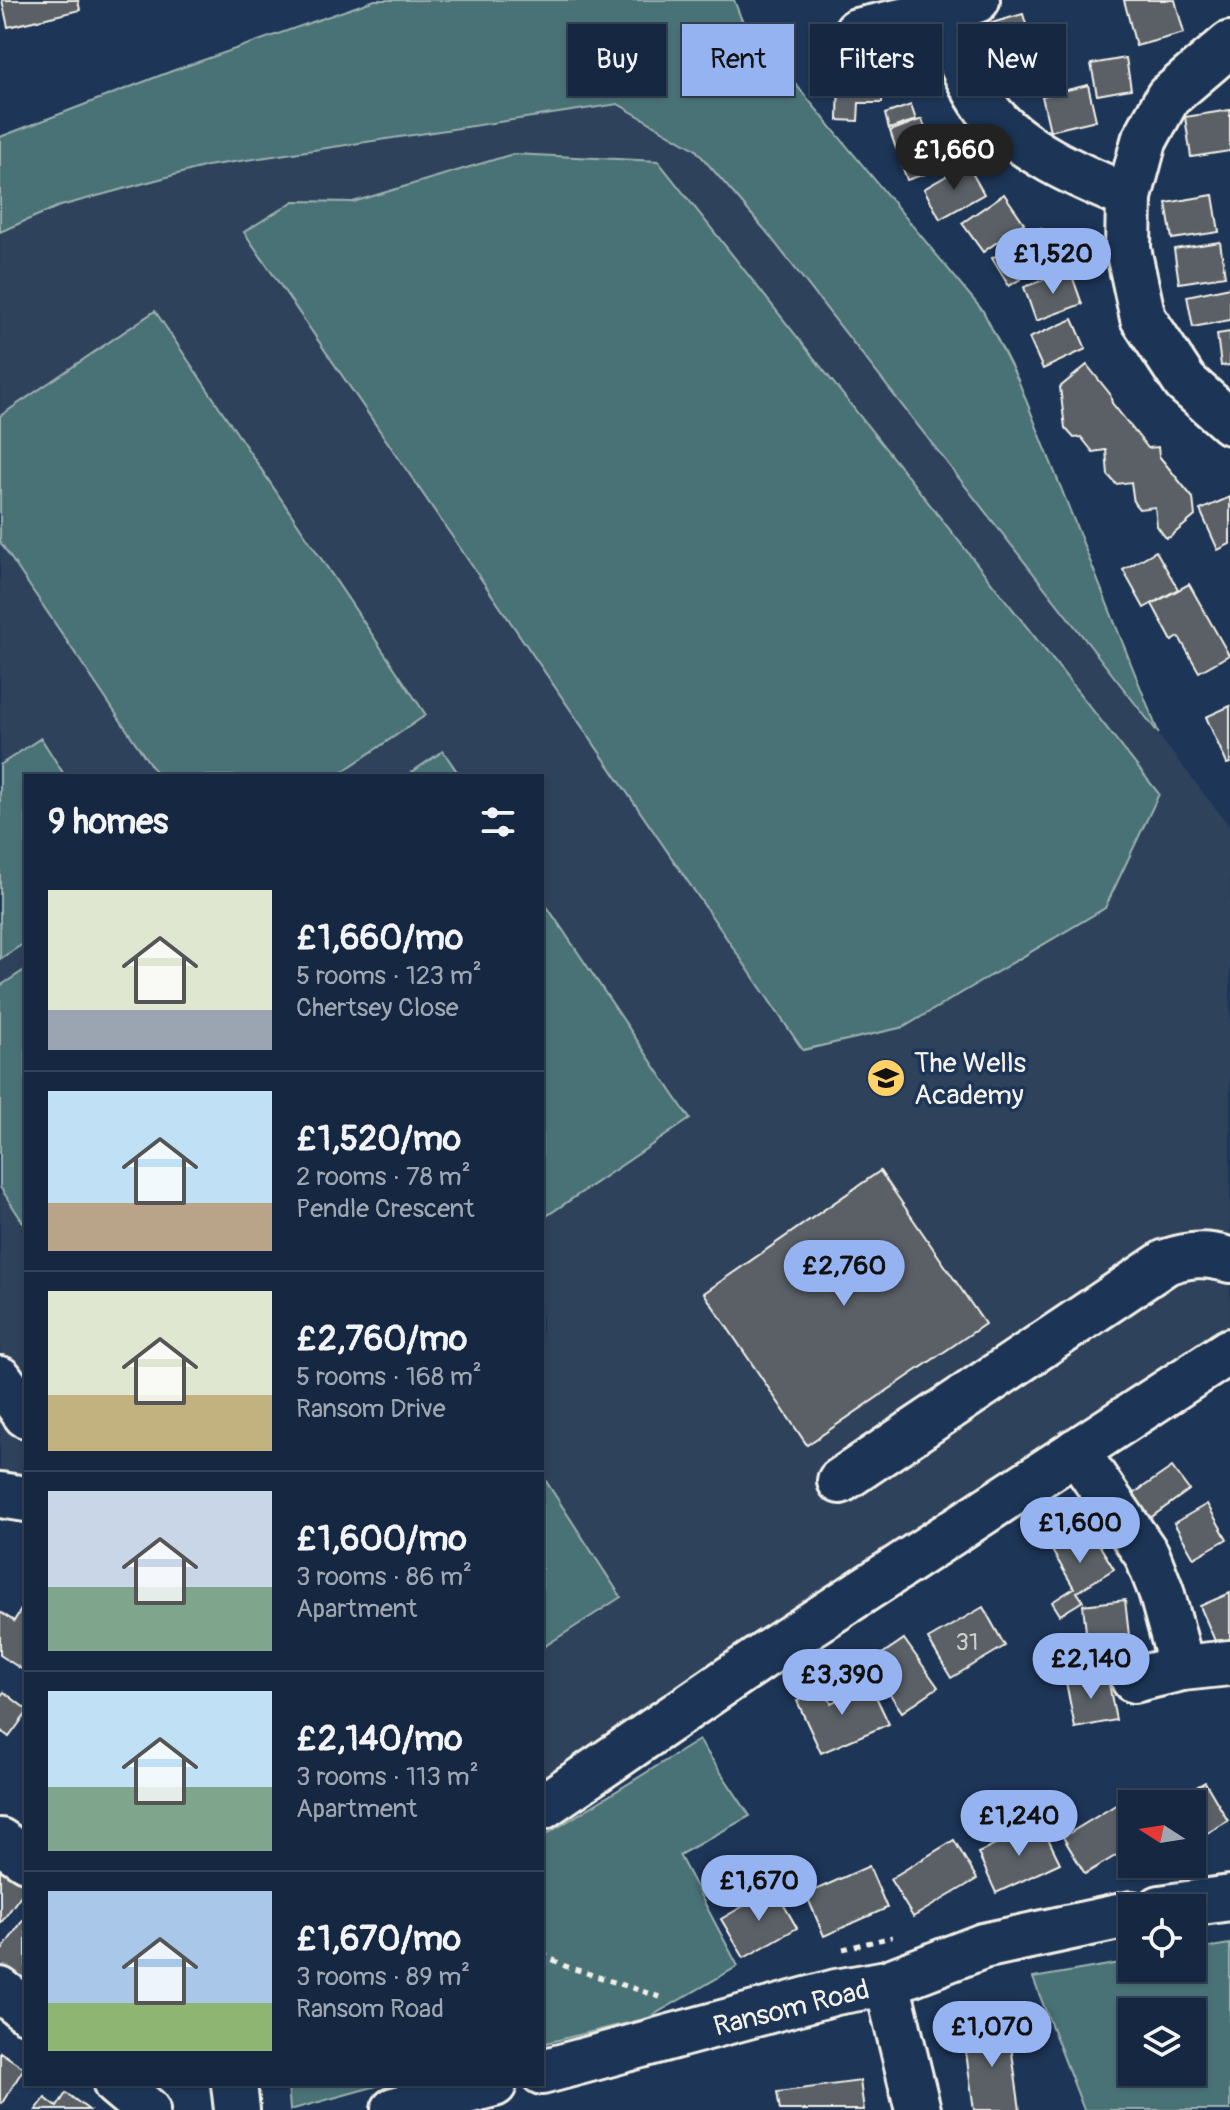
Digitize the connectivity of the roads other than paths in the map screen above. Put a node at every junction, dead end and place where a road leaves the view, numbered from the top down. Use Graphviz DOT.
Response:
graph roads {
  1 [pos="958,6"];
  2 [pos="885,24"];
  3 [pos="1230,44"];
  4 [pos="1129,197"];
  5 [pos="1230,422"];
  6 [pos="1230,1260"];
  7 [pos="1230,1351"];
  8 [pos="0,1379"];
  9 [pos="24,1412"];
  10 [pos="1076,1451"];
  11 [pos="840,1481"];
  12 [pos="0,1495"];
  13 [pos="24,1499"];
  14 [pos="1230,1663"];
  15 [pos="1182,1668"];
  16 [pos="1134,1680"];
  17 [pos="544,1806"];
  18 [pos="0,1841"];
  19 [pos="24,1858"];
  20 [pos="1230,1898"];
  21 [pos="1206,1901"];
  22 [pos="1118,1917"];
  23 [pos="887,1983"];
  24 [pos="0,1990"];
  25 [pos="24,2008"];
  26 [pos="544,2071"];
  27 [pos="118,2086"];
  28 [pos="234,2086"];
  29 [pos="486,2086"];
  30 [pos="147,2110"];
  31 [pos="237,2110"];
  32 [pos="394,2110"];
  33 [pos="918,2110"];
  1 -- 2 [label="street"];
  1 -- 4 [label="street"];
  3 -- 4 [label="street"];
  4 -- 5 [label="street"];
  6 -- 11 [label="street"];
  7 -- 10 [label="street"];
  8 -- 9 [label="street"];
  10 -- 15 [label="street"];
  10 -- 17 [label="street"];
  12 -- 13 [label="street"];
  14 -- 15 [label="street"];
  15 -- 16 [label="street"];
  18 -- 19 [label="street"];
  20 -- 21 [label="street"];
  22 -- 23 [label="street, Ransom Road"];
  23 -- 26 [label="street, Ransom Road"];
  23 -- 33 [label="street"];
  24 -- 25 [label="street"];
  27 -- 30 [label="street"];
  28 -- 31 [label="street"];
  29 -- 32 [label="street"];
}
